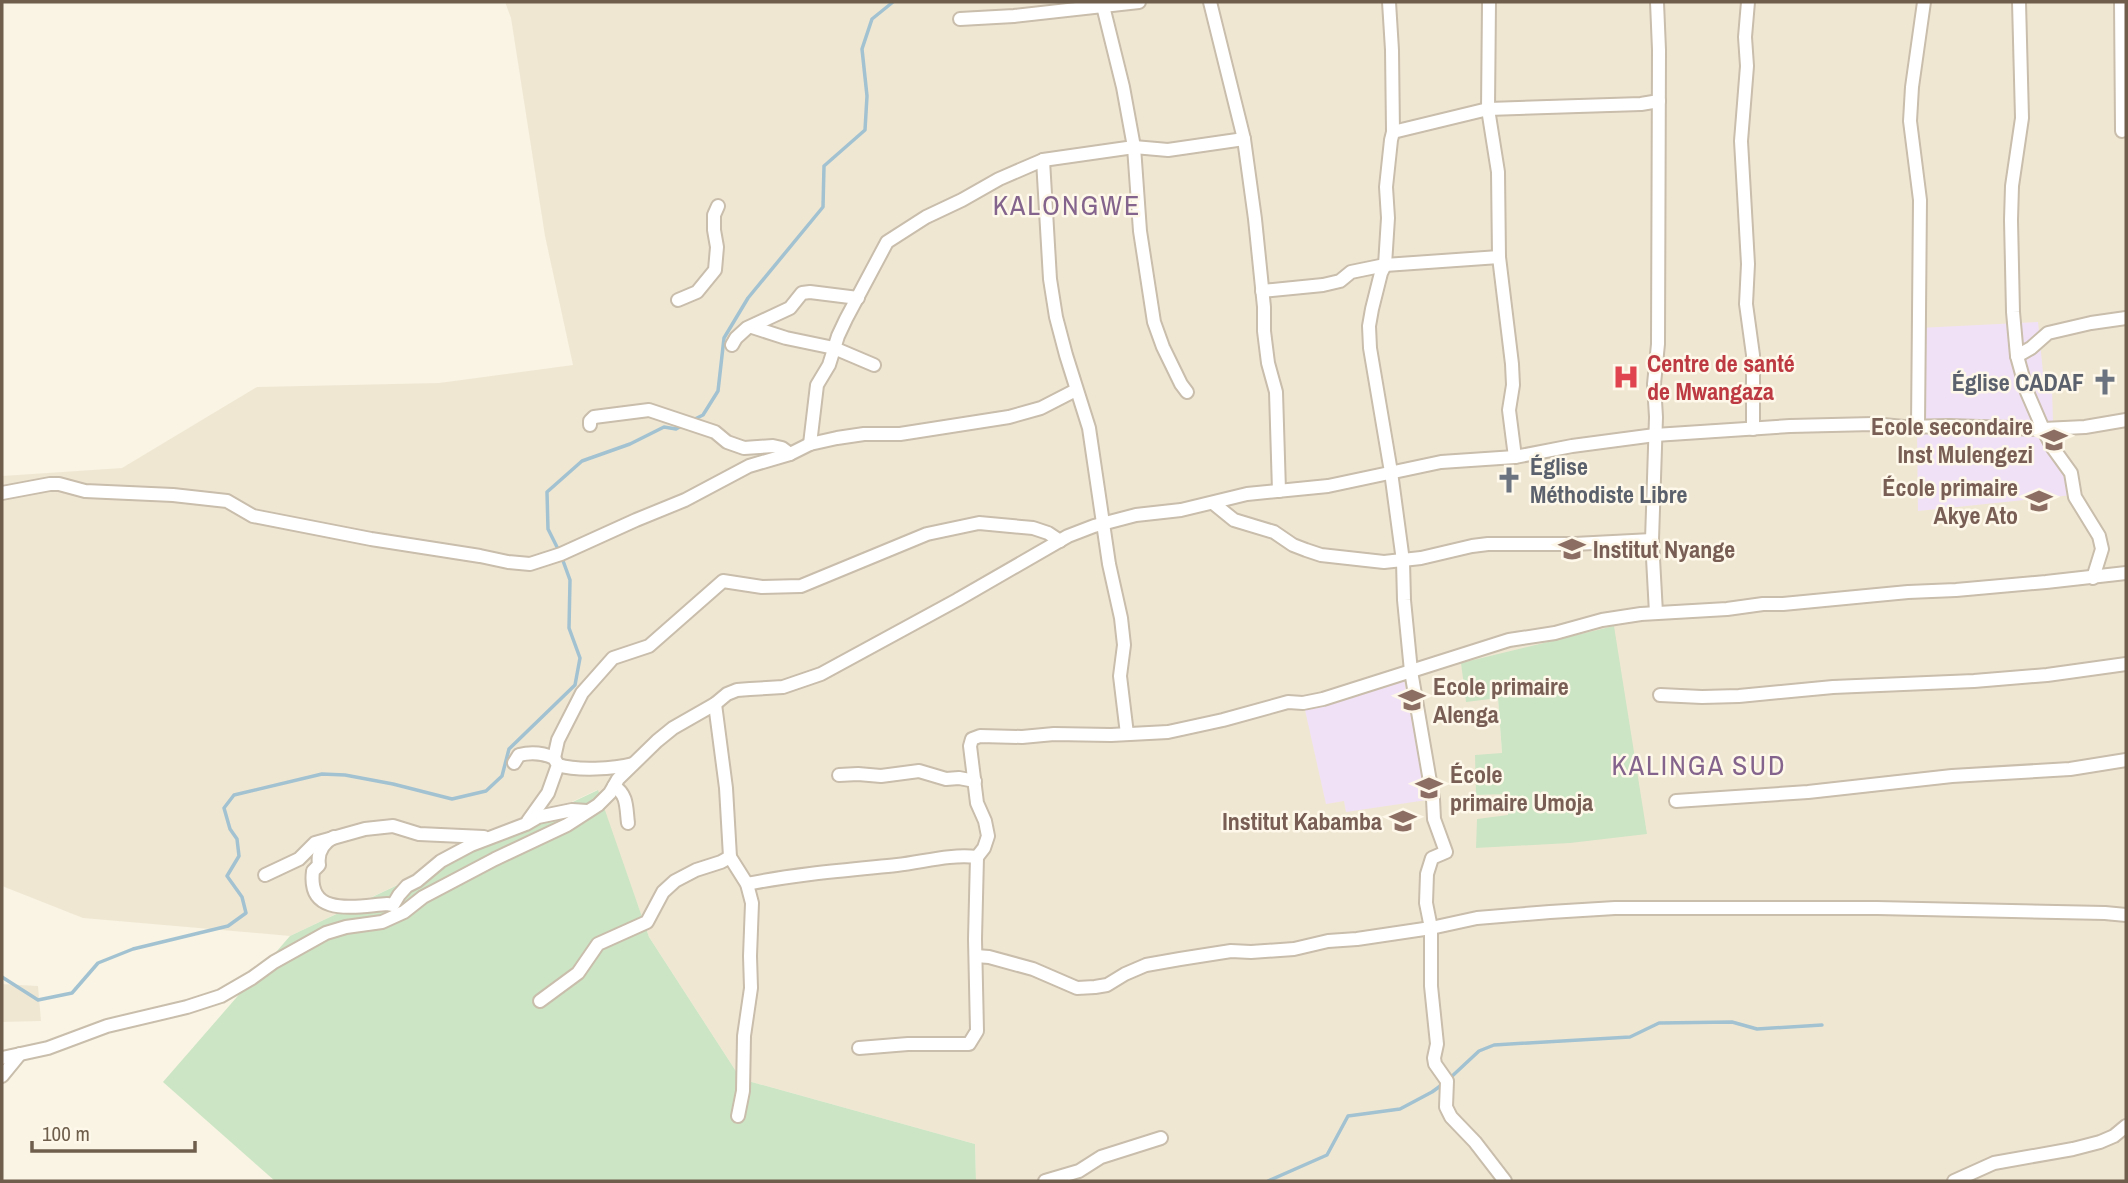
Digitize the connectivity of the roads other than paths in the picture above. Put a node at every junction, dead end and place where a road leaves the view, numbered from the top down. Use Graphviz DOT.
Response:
graph roads {
  1 [pos="1139,2"];
  2 [pos="1210,2"];
  3 [pos="1389,2"];
  4 [pos="1489,2"];
  5 [pos="1657,2"];
  6 [pos="1748,2"];
  7 [pos="1924,2"];
  8 [pos="2019,2"];
  9 [pos="2121,2"];
  10 [pos="1102,4"];
  11 [pos="960,19"];
  12 [pos="1659,102"];
  13 [pos="1488,109"];
  14 [pos="2122,131"];
  15 [pos="1393,132"];
  16 [pos="1244,139"];
  17 [pos="1134,147"];
  18 [pos="1043,160"];
  19 [pos="718,206"];
  20 [pos="1499,257"];
  21 [pos="1385,265"];
  22 [pos="1262,290"];
  23 [pos="858,298"];
  24 [pos="678,300"];
  25 [pos="2126,318"];
  26 [pos="752,327"];
  27 [pos="732,345"];
  28 [pos="834,348"];
  29 [pos="2017,356"];
  30 [pos="874,365"];
  31 [pos="1076,390"];
  32 [pos="1187,392"];
  33 [pos="2126,420"];
  34 [pos="590,425"];
  35 [pos="1918,427"];
  36 [pos="1754,429"];
  37 [pos="2043,429"];
  38 [pos="1655,435"];
  39 [pos="810,444"];
  40 [pos="790,454"];
  41 [pos="1515,457"];
  42 [pos="1391,472"];
  43 [pos="1279,491"];
  44 [pos="2,493"];
  45 [pos="1213,503"];
  46 [pos="1103,523"];
  47 [pos="1652,540"];
  48 [pos="1060,541"];
  49 [pos="1403,561"];
  50 [pos="2126,573"];
  51 [pos="2093,578"];
  52 [pos="1656,613"];
  53 [pos="2126,664"];
  54 [pos="1411,670"];
  55 [pos="1660,695"];
  56 [pos="715,704"];
  57 [pos="1127,734"];
  58 [pos="2126,760"];
  59 [pos="514,762"];
  60 [pos="556,762"];
  61 [pos="634,764"];
  62 [pos="839,775"];
  63 [pos="975,781"];
  64 [pos="614,786"];
  65 [pos="1676,801"];
  66 [pos="588,811"];
  67 [pos="628,823"];
  68 [pos="526,824"];
  69 [pos="334,837"];
  70 [pos="491,837"];
  71 [pos="730,857"];
  72 [pos="977,857"];
  73 [pos="265,875"];
  74 [pos="747,884"];
  75 [pos="423,897"];
  76 [pos="393,905"];
  77 [pos="2126,915"];
  78 [pos="346,927"];
  79 [pos="1431,928"];
  80 [pos="976,956"];
  81 [pos="540,1001"];
  82 [pos="859,1048"];
  83 [pos="20,1054"];
  84 [pos="2,1058"];
  85 [pos="2,1076"];
  86 [pos="738,1116"];
  87 [pos="2126,1126"];
  88 [pos="1161,1138"];
  89 [pos="1045,1181"];
  90 [pos="1505,1181"];
  91 [pos="1954,1181"];
  1 -- 10 [label="street"];
  2 -- 16 [label="street"];
  3 -- 15 [label="street"];
  4 -- 13 [label="street"];
  5 -- 12 [label="street"];
  6 -- 36 [label="street"];
  7 -- 35 [label="street"];
  8 -- 29 [label="street"];
  9 -- 14 [label="street"];
  10 -- 11 [label="street"];
  10 -- 17 [label="street"];
  12 -- 13 [label="street"];
  12 -- 38 [label="street"];
  13 -- 15 [label="street"];
  13 -- 20 [label="street"];
  15 -- 21 [label="street"];
  16 -- 17 [label="street"];
  16 -- 22 [label="street"];
  17 -- 18 [label="street"];
  17 -- 32 [label="street"];
  18 -- 23 [label="street"];
  18 -- 31 [label="street"];
  19 -- 24 [label="street"];
  20 -- 21 [label="street"];
  20 -- 41 [label="street"];
  21 -- 22 [label="street"];
  21 -- 42 [label="street"];
  22 -- 43 [label="street"];
  23 -- 26 [label="street"];
  23 -- 28 [label="street"];
  25 -- 29 [label="street"];
  26 -- 27 [label="street"];
  26 -- 28 [label="street"];
  28 -- 30 [label="street"];
  28 -- 39 [label="street"];
  29 -- 37 [label="street"];
  31 -- 39 [label="street"];
  31 -- 46 [label="street"];
  33 -- 37 [label="street"];
  34 -- 40 [label="street"];
  35 -- 36 [label="street"];
  35 -- 37 [label="street"];
  36 -- 38 [label="street"];
  37 -- 51 [label="street"];
  38 -- 41 [label="street"];
  38 -- 47 [label="street"];
  39 -- 40 [label="street"];
  40 -- 44 [label="street"];
  41 -- 42 [label="street"];
  42 -- 43 [label="street"];
  42 -- 49 [label="street"];
  43 -- 45 [label="street"];
  45 -- 46 [label="street"];
  45 -- 49 [label="street"];
  46 -- 48 [label="street"];
  46 -- 57 [label="street"];
  47 -- 49 [label="street"];
  47 -- 52 [label="street"];
  48 -- 56 [label="street"];
  48 -- 60 [label="street"];
  49 -- 54 [label="street"];
  50 -- 51 [label="street"];
  51 -- 52 [label="street"];
  52 -- 54 [label="street"];
  53 -- 55 [label="street"];
  54 -- 57 [label="street"];
  54 -- 79 [label="street"];
  56 -- 61 [label="street"];
  56 -- 71 [label="street"];
  57 -- 63 [label="street"];
  58 -- 65 [label="street"];
  59 -- 60 [label="street"];
  60 -- 61 [label="street"];
  60 -- 68 [label="street"];
  61 -- 64 [label="street"];
  62 -- 63 [label="street"];
  63 -- 72 [label="street"];
  64 -- 66 [label="street"];
  64 -- 67 [label="street"];
  66 -- 68 [label="street"];
  66 -- 75 [label="street"];
  68 -- 70 [label="street"];
  69 -- 70 [label="street"];
  69 -- 73 [label="street"];
  69 -- 76 [label="street"];
  70 -- 76 [label="street"];
  71 -- 74 [label="street"];
  71 -- 81 [label="street"];
  72 -- 74 [label="street"];
  72 -- 80 [label="street"];
  74 -- 86 [label="street"];
  75 -- 76 [label="street"];
  75 -- 78 [label="street"];
  76 -- 78 [label="street"];
  77 -- 79 [label="street"];
  78 -- 83 [label="street"];
  79 -- 80 [label="street"];
  79 -- 90 [label="street"];
  80 -- 82 [label="street"];
  83 -- 84 [label="street"];
  83 -- 85 [label="street"];
  87 -- 91 [label="street"];
  88 -- 89 [label="street"];
}
